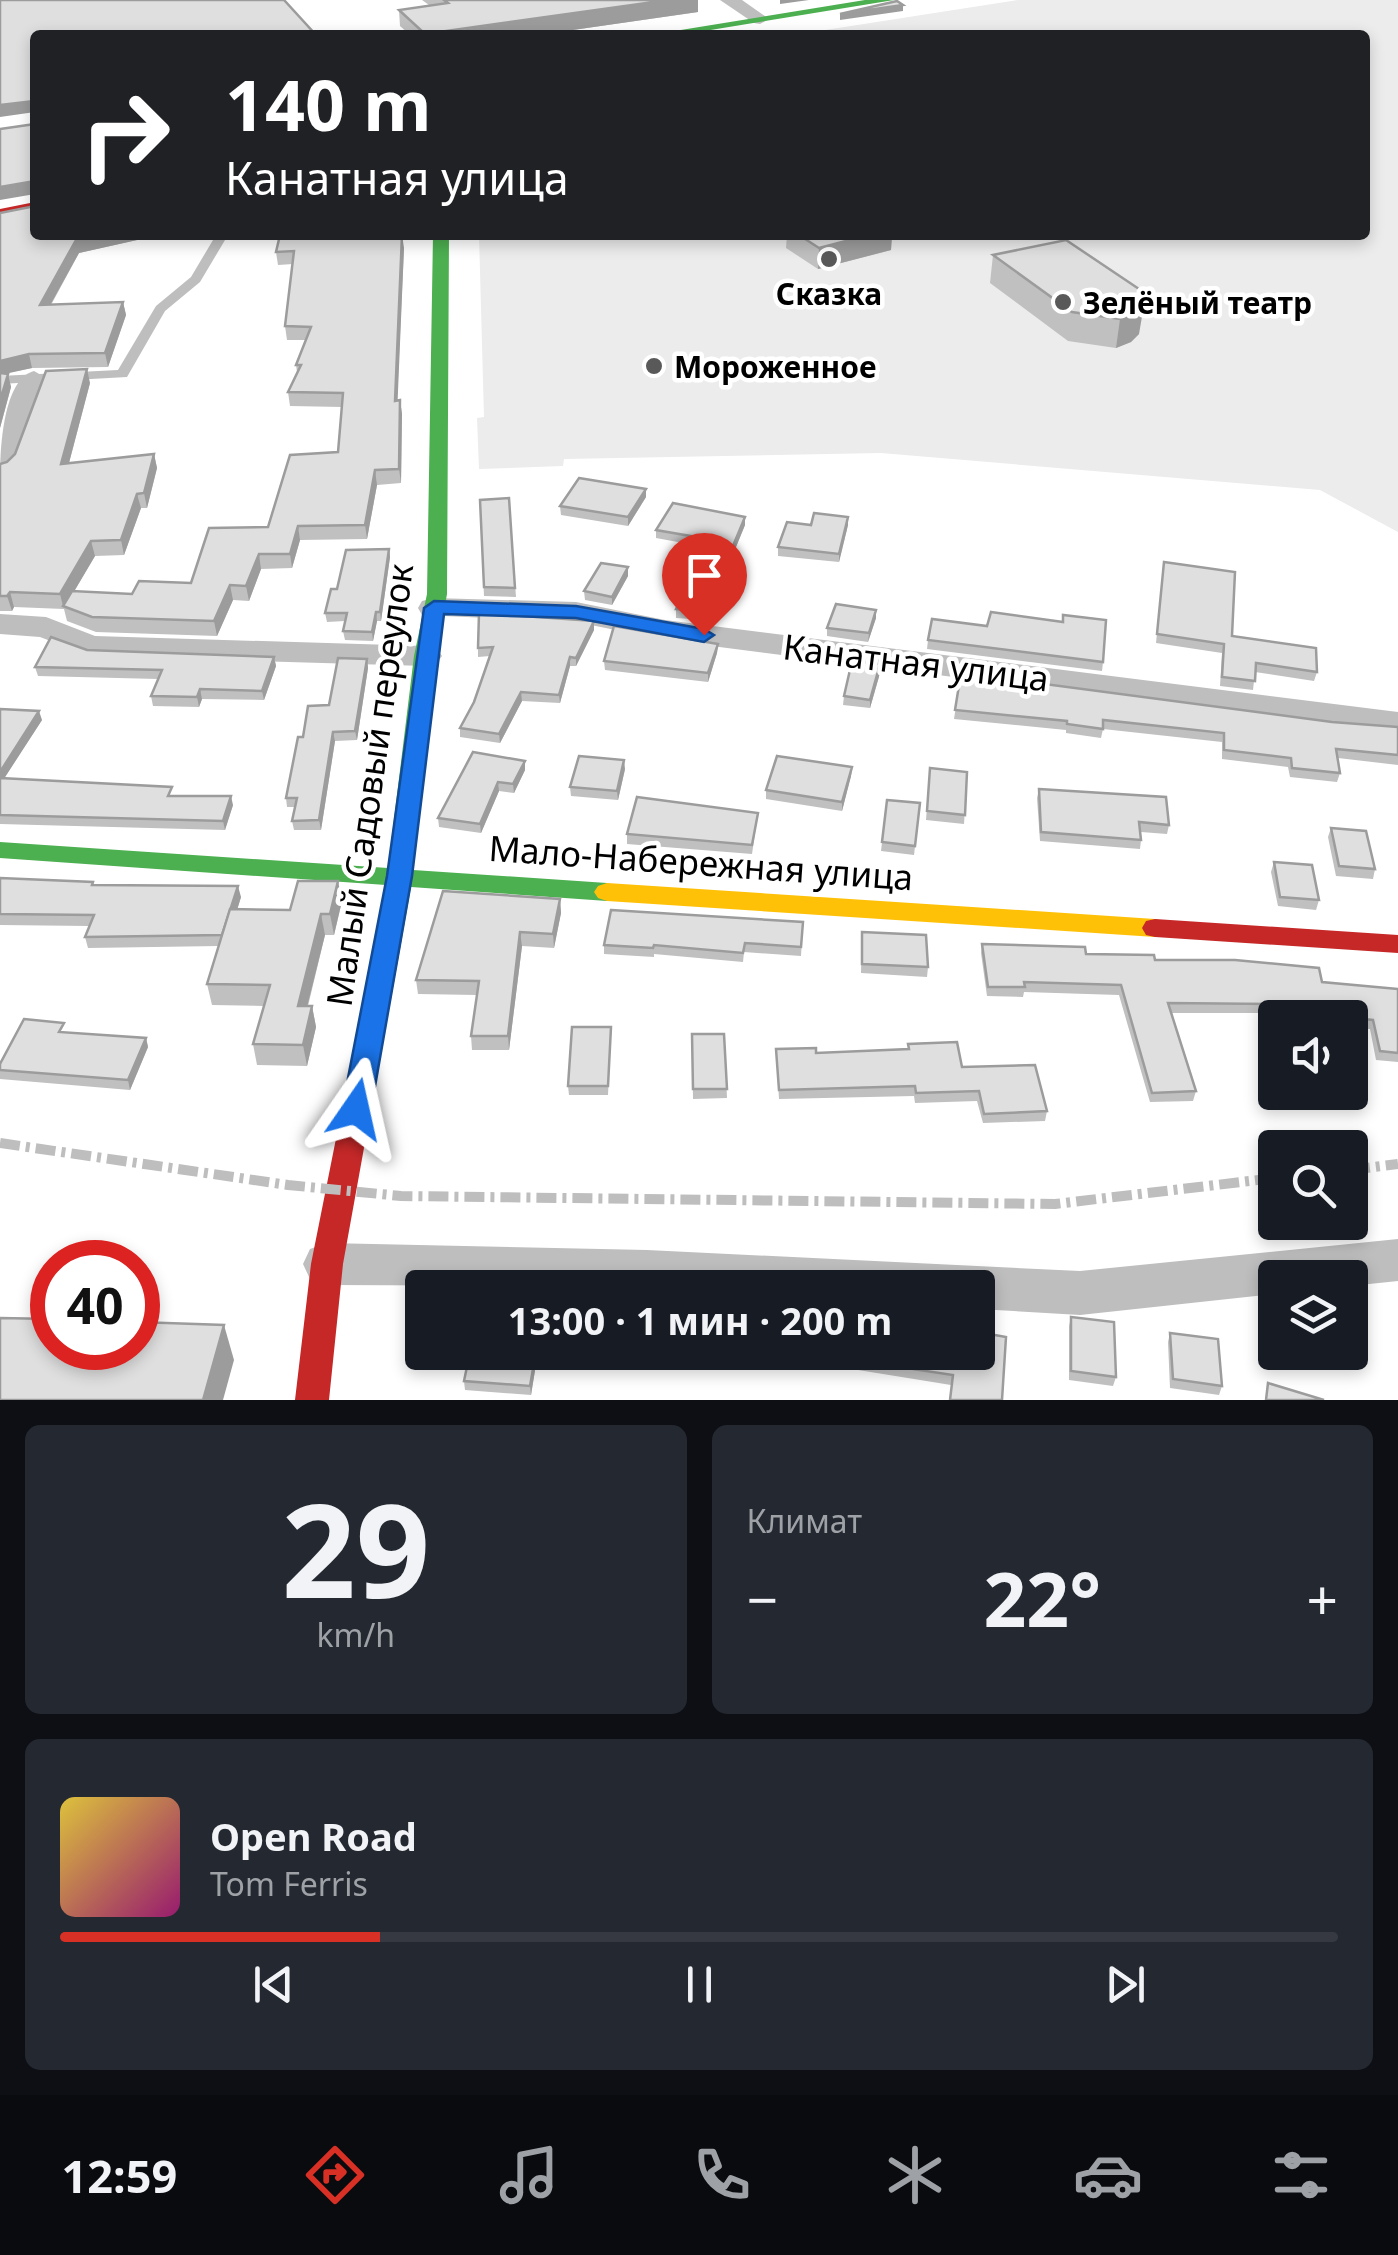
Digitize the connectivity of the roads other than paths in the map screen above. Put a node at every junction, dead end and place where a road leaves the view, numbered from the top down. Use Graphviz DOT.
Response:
graph roads {
  1 [pos="729,0"];
  2 [pos="888,0"];
  3 [pos="760,19"];
  4 [pos="688,30"];
  5 [pos="30,207"];
  6 [pos="0,214"];
  7 [pos="219,240"];
  8 [pos="441,240"];
  9 [pos="34,379"];
  10 [pos="0,380"];
  11 [pos="0,468"];
  12 [pos="434,608"];
  13 [pos="0,624"];
  14 [pos="425,656"];
  15 [pos="1398,723"];
  16 [pos="0,850"];
  17 [pos="400,876"];
  18 [pos="1398,944"];
  19 [pos="1398,1260"];
  20 [pos="327,1264"];
  21 [pos="601,1270"];
  22 [pos="995,1289"];
  23 [pos="312,1400"];
  1 -- 3 [label="street"];
  2 -- 3 [label="street"];
  3 -- 4 [label="street"];
  5 -- 6 [label="street"];
  7 -- 9 [label="lane"];
  8 -- 12 [label="street, Малый Садовый переулок"];
  9 -- 10 [label="lane"];
  9 -- 11 [label="street"];
  12 -- 14 [label="street, Малый Садовый переулок"];
  12 -- 15 [label="street, Канатная улица"];
  13 -- 14 [label="street"];
  14 -- 17 [label="street, Малый Садовый переулок"];
  16 -- 17 [label="street, Мало-Набережная улица"];
  17 -- 18 [label="street, Мало-Набережная улица"];
  17 -- 20 [label="street, Малый Садовый переулок"];
  19 -- 22 [label="street"];
  20 -- 21 [label="street"];
  20 -- 23 [label="street, Малый Садовый переулок"];
}
